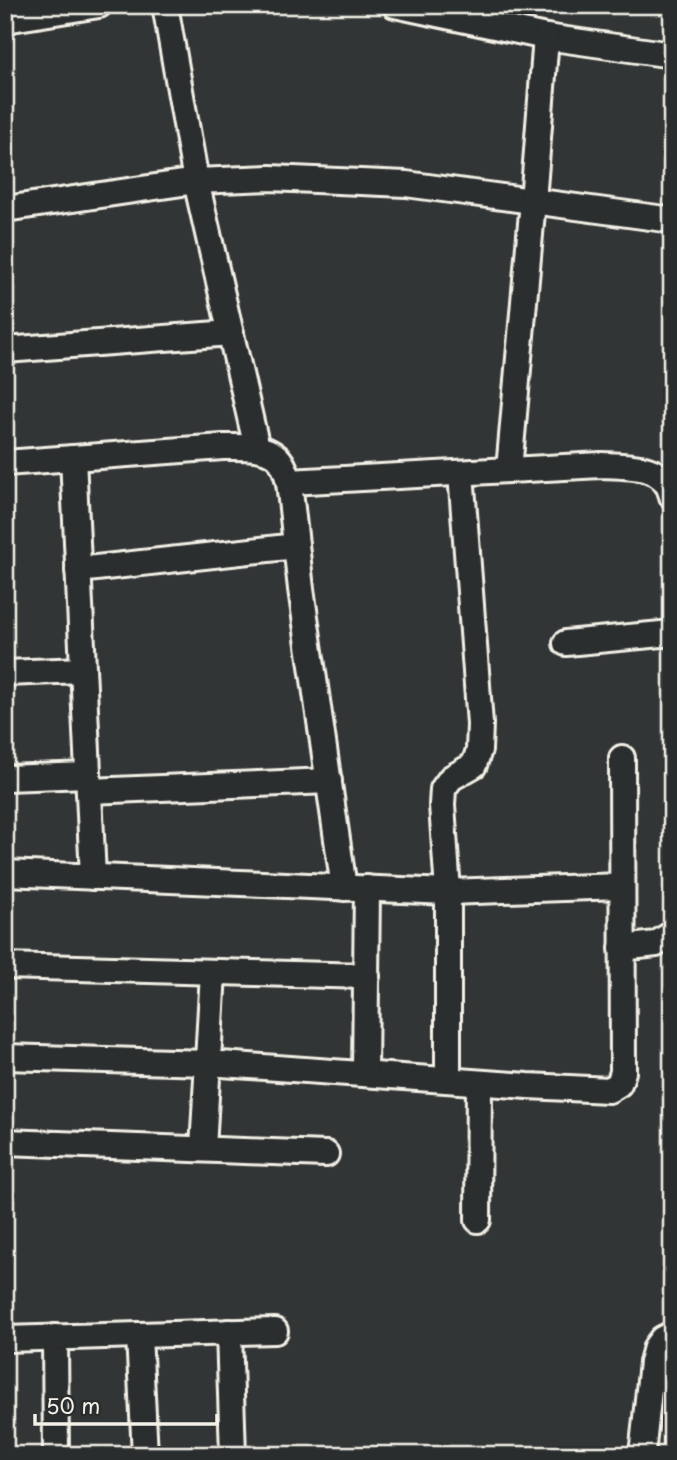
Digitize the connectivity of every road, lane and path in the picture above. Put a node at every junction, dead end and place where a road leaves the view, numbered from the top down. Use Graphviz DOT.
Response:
graph roads {
  1 [pos="99,5"];
  2 [pos="165,5"];
  3 [pos="395,5"];
  4 [pos="5,20"];
  5 [pos="546,37"];
  6 [pos="672,55"];
  7 [pos="196,181"];
  8 [pos="533,201"];
  9 [pos="5,209"];
  10 [pos="672,220"];
  11 [pos="231,333"];
  12 [pos="5,350"];
  13 [pos="257,448"];
  14 [pos="73,458"];
  15 [pos="5,463"];
  16 [pos="509,470"];
  17 [pos="461,473"];
  18 [pos="289,482"];
  19 [pos="672,496"];
  20 [pos="296,546"];
  21 [pos="78,570"];
  22 [pos="672,632"];
  23 [pos="566,643"];
  24 [pos="83,670"];
  25 [pos="5,673"];
  26 [pos="622,758"];
  27 [pos="5,778"];
  28 [pos="329,781"];
  29 [pos="89,783"];
  30 [pos="5,873"];
  31 [pos="93,877"];
  32 [pos="621,886"];
  33 [pos="356,888"];
  34 [pos="448,892"];
  35 [pos="672,934"];
  36 [pos="622,948"];
  37 [pos="5,967"];
  38 [pos="213,972"];
  39 [pos="366,976"];
  40 [pos="5,1057"];
  41 [pos="207,1063"];
  42 [pos="365,1074"];
  43 [pos="448,1080"];
  44 [pos="479,1083"];
  45 [pos="5,1142"];
  46 [pos="203,1149"];
  47 [pos="326,1154"];
  48 [pos="478,1220"];
  49 [pos="275,1331"];
  50 [pos="229,1332"];
  51 [pos="672,1334"];
  52 [pos="139,1335"];
  53 [pos="55,1337"];
  54 [pos="5,1339"];
  55 [pos="56,1455"];
  56 [pos="145,1455"];
  57 [pos="233,1455"];
  58 [pos="642,1455"];
  1 -- 4 [label="street"];
  2 -- 7 [label="street"];
  3 -- 5 [label="street"];
  5 -- 6 [label="street"];
  5 -- 8 [label="street"];
  7 -- 8 [label="street"];
  7 -- 9 [label="street"];
  7 -- 11 [label="street"];
  8 -- 10 [label="street"];
  8 -- 16 [label="street"];
  11 -- 12 [label="street"];
  11 -- 13 [label="street"];
  13 -- 14 [label="street"];
  13 -- 18 [label="street"];
  14 -- 15 [label="street"];
  14 -- 21 [label="street"];
  16 -- 17 [label="street"];
  16 -- 19 [label="street"];
  17 -- 18 [label="street"];
  17 -- 34 [label="street"];
  18 -- 20 [label="street"];
  20 -- 21 [label="street"];
  20 -- 28 [label="street"];
  21 -- 24 [label="street"];
  22 -- 23 [label="street"];
  24 -- 25 [label="street"];
  24 -- 29 [label="street"];
  26 -- 32 [label="street"];
  27 -- 29 [label="street"];
  28 -- 29 [label="street"];
  28 -- 33 [label="street"];
  29 -- 31 [label="street"];
  30 -- 31 [label="street"];
  31 -- 33 [label="street"];
  32 -- 34 [label="street"];
  32 -- 36 [label="street"];
  33 -- 34 [label="street"];
  33 -- 39 [label="street"];
  34 -- 43 [label="street"];
  35 -- 36 [label="street"];
  36 -- 44 [label="street"];
  37 -- 38 [label="street"];
  38 -- 39 [label="street"];
  38 -- 41 [label="street"];
  39 -- 42 [label="street"];
  40 -- 41 [label="street"];
  41 -- 42 [label="street"];
  41 -- 46 [label="street"];
  42 -- 43 [label="street"];
  43 -- 44 [label="street"];
  44 -- 48 [label="street"];
  45 -- 46 [label="street"];
  46 -- 47 [label="street"];
  49 -- 50 [label="street"];
  50 -- 52 [label="street"];
  50 -- 57 [label="street"];
  51 -- 58 [label="street"];
  52 -- 53 [label="street"];
  52 -- 56 [label="street"];
  53 -- 54 [label="street"];
  53 -- 55 [label="street"];
}
